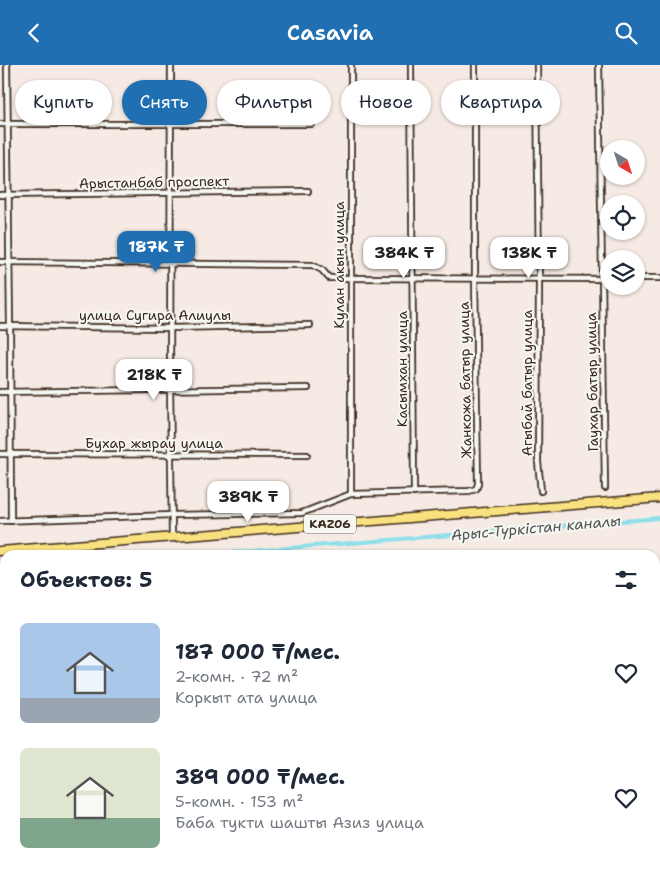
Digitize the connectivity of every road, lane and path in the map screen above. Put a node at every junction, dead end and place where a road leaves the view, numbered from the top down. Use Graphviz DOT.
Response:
graph roads {
  1 [pos="7,65"];
  2 [pos="171,65"];
  3 [pos="351,65"];
  4 [pos="411,65"];
  5 [pos="475,65"];
  6 [pos="537,65"];
  7 [pos="599,65"];
  8 [pos="171,80"];
  9 [pos="0,124"];
  10 [pos="122,124"];
  11 [pos="8,125"];
  12 [pos="171,125"];
  13 [pos="308,191"];
  14 [pos="172,194"];
  15 [pos="0,195"];
  16 [pos="9,195"];
  17 [pos="605,250"];
  18 [pos="0,262"];
  19 [pos="9,262"];
  20 [pos="171,263"];
  21 [pos="475,277"];
  22 [pos="351,278"];
  23 [pos="539,278"];
  24 [pos="660,278"];
  25 [pos="413,279"];
  26 [pos="600,279"];
  27 [pos="645,279"];
  28 [pos="606,295"];
  29 [pos="310,325"];
  30 [pos="0,326"];
  31 [pos="10,326"];
  32 [pos="171,328"];
  33 [pos="308,388"];
  34 [pos="170,391"];
  35 [pos="0,392"];
  36 [pos="10,392"];
  37 [pos="10,453"];
  38 [pos="0,454"];
  39 [pos="171,454"];
  40 [pos="307,455"];
  41 [pos="605,488"];
  42 [pos="541,491"];
  43 [pos="414,493"];
  44 [pos="351,494"];
  45 [pos="660,497"];
  46 [pos="660,503"];
  47 [pos="172,515"];
  48 [pos="0,521"];
  49 [pos="10,521"];
  50 [pos="172,537"];
  51 [pos="12,550"];
  52 [pos="69,550"];
  1 -- 11 [label="street"];
  2 -- 8 [label="street"];
  3 -- 22 [label="street, Кулан акын улица"];
  4 -- 25 [label="street, Касымхан улица"];
  5 -- 21 [label="street, Жанкожа батыр улица"];
  6 -- 23 [label="street, Агыбай батыр улица"];
  7 -- 17 [label="street, Гаухар батыр улица"];
  9 -- 11 [label="street"];
  10 -- 11 [label="street"];
  11 -- 16 [label="street"];
  12 -- 14 [label="street"];
  13 -- 14 [label="street, Арыстанбаб проспект"];
  14 -- 16 [label="street, Арыстанбаб проспект"];
  14 -- 20 [label="street"];
  15 -- 16 [label="street, Арыстанбаб проспект"];
  16 -- 19 [label="street"];
  18 -- 19 [label="street"];
  19 -- 20 [label="street"];
  19 -- 31 [label="street"];
  20 -- 22 [label="street"];
  20 -- 32 [label="street"];
  21 -- 23 [label="street"];
  21 -- 25 [label="street"];
  21 -- 43 [label="street, Жанкожа батыр улица"];
  22 -- 25 [label="street"];
  22 -- 44 [label="street, Кулан акын улица"];
  23 -- 26 [label="street"];
  23 -- 42 [label="street, Агыбай батыр улица"];
  24 -- 27 [label="street"];
  25 -- 43 [label="street, Касымхан улица"];
  28 -- 41 [label="street, Гаухар батыр улица"];
  29 -- 32 [label="street, улица Сугира Алиулы"];
  30 -- 31 [label="street, улица Сугира Алиулы"];
  31 -- 32 [label="street, улица Сугира Алиулы"];
  31 -- 36 [label="street"];
  32 -- 34 [label="street"];
  33 -- 34 [label="street"];
  34 -- 36 [label="street"];
  34 -- 39 [label="street"];
  35 -- 36 [label="street"];
  36 -- 37 [label="street"];
  37 -- 38 [label="street, Бухар жырау улица"];
  37 -- 39 [label="street, Бухар жырау улица"];
  37 -- 49 [label="street"];
  39 -- 40 [label="street, Бухар жырау улица"];
  39 -- 47 [label="street"];
  43 -- 44 [label="street"];
  44 -- 47 [label="street"];
  45 -- 50 [label="highway, KАZ06"];
  46 -- 52 [label="highway, KАZ06"];
  47 -- 49 [label="street"];
  47 -- 50 [label="street"];
  48 -- 49 [label="street"];
  50 -- 51 [label="highway, KАZ06"];
}
